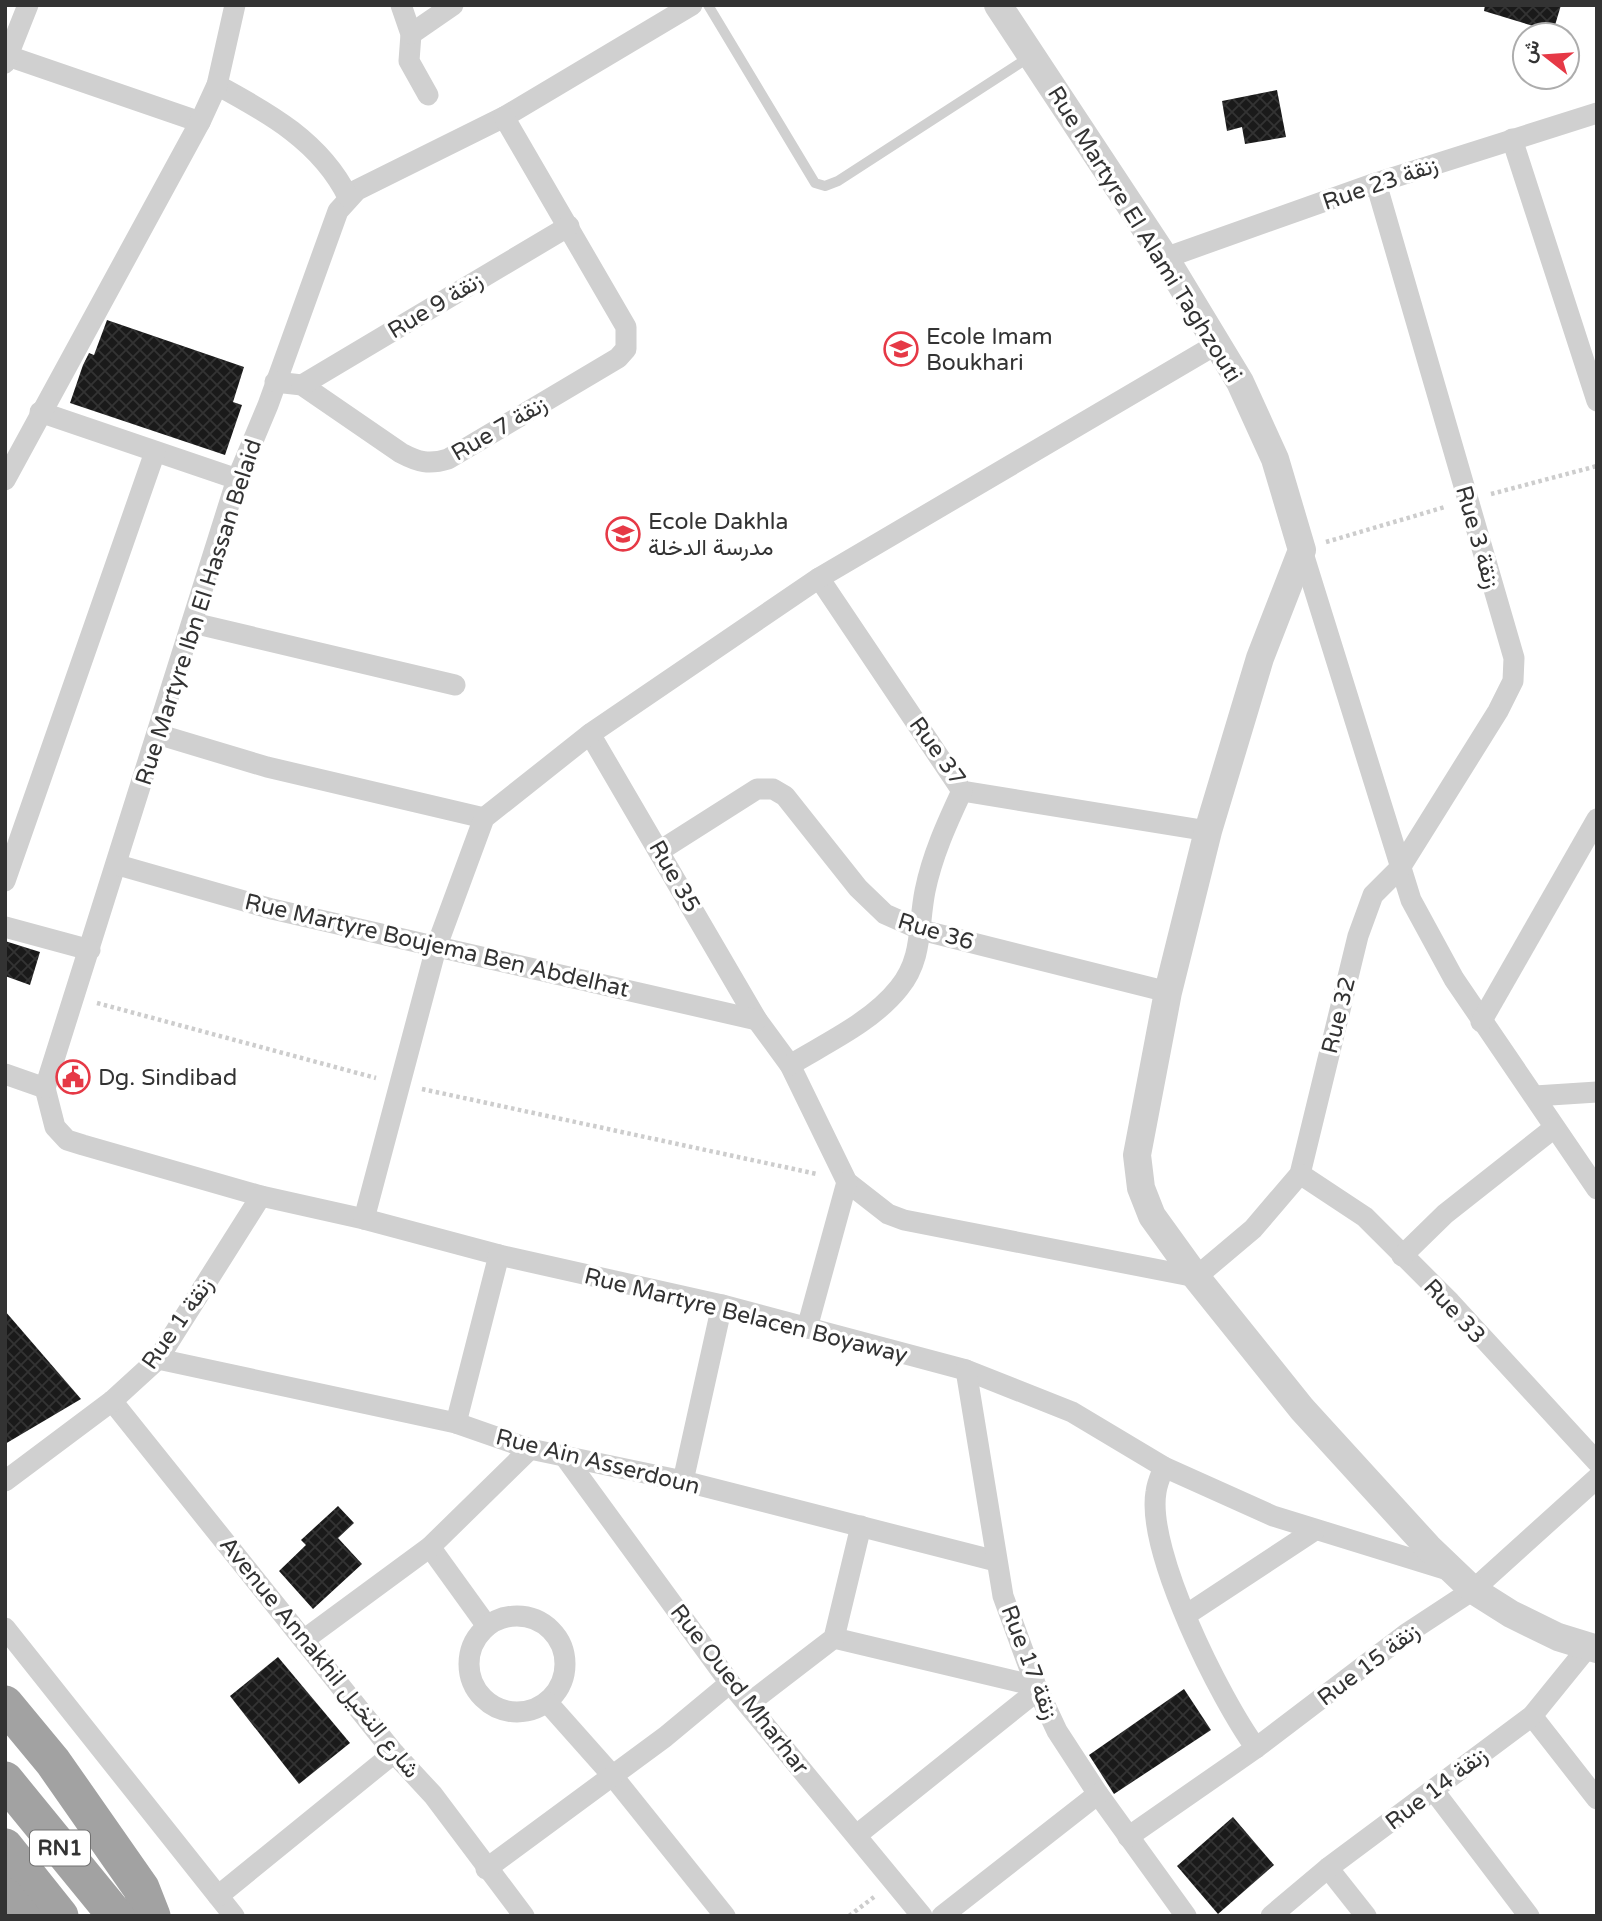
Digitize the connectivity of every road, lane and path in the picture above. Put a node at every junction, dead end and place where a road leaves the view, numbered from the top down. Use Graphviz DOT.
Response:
graph roads {
  1 [pos="28,5"];
  2 [pos="235,5"];
  3 [pos="401,5"];
  4 [pos="453,5"];
  5 [pos="692,5"];
  6 [pos="708,5"];
  7 [pos="998,5"];
  8 [pos="411,34"];
  9 [pos="1031,56"];
  10 [pos="7,60"];
  11 [pos="217,85"];
  12 [pos="428,95"];
  13 [pos="1597,113"];
  14 [pos="504,117"];
  15 [pos="200,122"];
  16 [pos="1512,139"];
  17 [pos="1376,183"];
  18 [pos="348,197"];
  19 [pos="569,226"];
  20 [pos="1165,258"];
  21 [pos="1217,344"];
  22 [pos="275,382"];
  23 [pos="302,385"];
  24 [pos="1597,401"];
  25 [pos="40,412"];
  26 [pos="155,452"];
  27 [pos="237,479"];
  28 [pos="5,480"];
  29 [pos="1302,550"];
  30 [pos="819,578"];
  31 [pos="193,623"];
  32 [pos="455,685"];
  33 [pos="157,734"];
  34 [pos="590,734"];
  35 [pos="962,791"];
  36 [pos="484,818"];
  37 [pos="1597,819"];
  38 [pos="1208,831"];
  39 [pos="661,850"];
  40 [pos="118,865"];
  41 [pos="1400,868"];
  42 [pos="5,881"];
  43 [pos="5,927"];
  44 [pos="921,930"];
  45 [pos="436,948"];
  46 [pos="90,950"];
  47 [pos="1168,992"];
  48 [pos="73,996"];
  49 [pos="757,1020"];
  50 [pos="1481,1022"];
  51 [pos="790,1065"];
  52 [pos="5,1074"];
  53 [pos="399,1084"];
  54 [pos="45,1088"];
  55 [pos="1597,1092"];
  56 [pos="1535,1096"];
  57 [pos="1555,1128"];
  58 [pos="1300,1174"];
  59 [pos="847,1182"];
  60 [pos="1597,1189"];
  61 [pos="261,1196"];
  62 [pos="364,1219"];
  63 [pos="499,1255"];
  64 [pos="1402,1256"];
  65 [pos="1196,1277"];
  66 [pos="722,1305"];
  67 [pos="807,1328"];
  68 [pos="158,1359"];
  69 [pos="966,1370"];
  70 [pos="113,1401"];
  71 [pos="456,1423"];
  72 [pos="530,1449"];
  73 [pos="565,1457"];
  74 [pos="1597,1462"];
  75 [pos="1164,1467"];
  76 [pos="1597,1478"];
  77 [pos="5,1481"];
  78 [pos="683,1481"];
  79 [pos="861,1526"];
  80 [pos="1315,1530"];
  81 [pos="430,1547"];
  82 [pos="996,1561"];
  83 [pos="1464,1581"];
  84 [pos="1186,1615"];
  85 [pos="486,1626"];
  86 [pos="5,1628"];
  87 [pos="834,1638"];
  88 [pos="305,1639"];
  89 [pos="1592,1648"];
  90 [pos="730,1683"];
  91 [pos="1037,1688"];
  92 [pos="547,1702"];
  93 [pos="5,1704"];
  94 [pos="748,1704"];
  95 [pos="1532,1716"];
  96 [pos="1256,1748"];
  97 [pos="394,1753"];
  98 [pos="611,1774"];
  99 [pos="5,1780"];
  100 [pos="1434,1791"];
  101 [pos="1098,1794"];
  102 [pos="1597,1799"];
  103 [pos="858,1834"];
  104 [pos="1128,1837"];
  105 [pos="5,1847"];
  106 [pos="1328,1868"];
  107 [pos="486,1870"];
  108 [pos="895,1882"];
  109 [pos="5,1896"];
  110 [pos="218,1896"];
  111 [pos="21,1916"];
  112 [pos="60,1916"];
  113 [pos="116,1916"];
  114 [pos="152,1916"];
  115 [pos="234,1916"];
  116 [pos="524,1916"];
  117 [pos="725,1916"];
  118 [pos="849,1916"];
  119 [pos="922,1916"];
  120 [pos="942,1916"];
  121 [pos="1186,1916"];
  122 [pos="1271,1916"];
  123 [pos="1366,1916"];
  124 [pos="1529,1916"];
  1 -- 10 [label="street"];
  2 -- 11 [label="street"];
  3 -- 8 [label="street"];
  4 -- 8 [label="street"];
  5 -- 14 [label="street"];
  6 -- 9 [label="lane"];
  7 -- 9 [label="street, Rue Martyre El Alami Taghzouti"];
  8 -- 12 [label="street"];
  9 -- 20 [label="street, Rue Martyre El Alami Taghzouti"];
  10 -- 15 [label="street"];
  11 -- 15 [label="street"];
  11 -- 18 [label="street"];
  13 -- 16 [label="street, Rue 23 زنقة"];
  14 -- 18 [label="street"];
  14 -- 19 [label="street"];
  15 -- 25 [label="street"];
  16 -- 17 [label="street, Rue 23 زنقة"];
  16 -- 24 [label="street"];
  17 -- 20 [label="street, Rue 23 زنقة"];
  17 -- 41 [label="street, Rue 3 زنقة"];
  18 -- 22 [label="street, Rue Martyre Ibn El Hassan Belaid"];
  19 -- 23 [label="street, Rue 9 زنقة"];
  19 -- 23 [label="street, Rue 7 زنقة"];
  20 -- 21 [label="street, Rue Martyre El Alami Taghzouti"];
  21 -- 29 [label="street, Rue Martyre El Alami Taghzouti"];
  21 -- 30 [label="street"];
  22 -- 23 [label="street, Rue 7 زنقة"];
  22 -- 27 [label="street, Rue Martyre Ibn El Hassan Belaid"];
  25 -- 26 [label="street"];
  25 -- 28 [label="street"];
  26 -- 27 [label="street"];
  26 -- 42 [label="street"];
  27 -- 31 [label="street, Rue Martyre Ibn El Hassan Belaid"];
  29 -- 38 [label="street"];
  29 -- 41 [label="street"];
  30 -- 34 [label="street"];
  30 -- 35 [label="street, Rue 37"];
  31 -- 32 [label="street"];
  31 -- 33 [label="street, Rue Martyre Ibn El Hassan Belaid"];
  33 -- 36 [label="street"];
  33 -- 40 [label="street, Rue Martyre Ibn El Hassan Belaid"];
  34 -- 36 [label="street"];
  34 -- 39 [label="street, Rue 35"];
  35 -- 38 [label="street, Rue 37"];
  35 -- 44 [label="street"];
  36 -- 45 [label="street"];
  37 -- 50 [label="street"];
  38 -- 47 [label="street"];
  39 -- 44 [label="street, Rue 36"];
  39 -- 49 [label="street, Rue 35"];
  40 -- 45 [label="street, Rue Martyre Boujema Ben Abdelhat"];
  40 -- 46 [label="street, Rue Martyre Ibn El Hassan Belaid"];
  41 -- 50 [label="street"];
  41 -- 58 [label="street, Rue 32"];
  43 -- 46 [label="street"];
  44 -- 47 [label="street, Rue 36"];
  44 -- 51 [label="street"];
  45 -- 49 [label="street, Rue Martyre Boujema Ben Abdelhat"];
  45 -- 53 [label="street"];
  46 -- 48 [label="street, Rue Martyre Ibn El Hassan Belaid"];
  47 -- 65 [label="street"];
  48 -- 53 [label="path"];
  48 -- 54 [label="street, Rue Martyre Ibn El Hassan Belaid"];
  49 -- 51 [label="street, Rue 35"];
  50 -- 56 [label="street"];
  51 -- 59 [label="street, Rue 35"];
  52 -- 54 [label="street"];
  53 -- 59 [label="path"];
  53 -- 62 [label="street"];
  54 -- 61 [label="street, Rue Martyre Belacen Boyaway"];
  55 -- 56 [label="street"];
  56 -- 57 [label="street"];
  57 -- 60 [label="street"];
  57 -- 64 [label="street"];
  58 -- 64 [label="street, Rue 33"];
  58 -- 65 [label="street"];
  59 -- 65 [label="street"];
  59 -- 67 [label="street"];
  61 -- 62 [label="street, Rue Martyre Belacen Boyaway"];
  61 -- 68 [label="street, Rue 1 زنقة"];
  62 -- 63 [label="street, Rue Martyre Belacen Boyaway"];
  63 -- 66 [label="street, Rue Martyre Belacen Boyaway"];
  63 -- 71 [label="street"];
  64 -- 74 [label="street, Rue 33"];
  65 -- 83 [label="street"];
  66 -- 67 [label="street, Rue Martyre Belacen Boyaway"];
  66 -- 78 [label="street"];
  67 -- 69 [label="street, Rue Martyre Belacen Boyaway"];
  68 -- 70 [label="street, Rue 1 زنقة"];
  68 -- 71 [label="street, Rue Ain Asserdoun"];
  69 -- 75 [label="street, Rue Martyre Belacen Boyaway"];
  69 -- 82 [label="street, Rue 17 زنقة"];
  70 -- 77 [label="street, Rue 1 زنقة"];
  70 -- 88 [label="street, Avenue Annakhil شارع النخيل"];
  71 -- 72 [label="street, Rue Ain Asserdoun"];
  72 -- 73 [label="street, Rue Ain Asserdoun"];
  72 -- 81 [label="street"];
  73 -- 78 [label="street, Rue Ain Asserdoun"];
  73 -- 90 [label="street, Rue Oued Mharhar"];
  75 -- 80 [label="street, Rue Martyre Belacen Boyaway"];
  75 -- 84 [label="street"];
  76 -- 83 [label="street, Rue 15 زنقة"];
  78 -- 79 [label="street, Rue Ain Asserdoun"];
  79 -- 82 [label="street, Rue Ain Asserdoun"];
  79 -- 87 [label="street"];
  80 -- 83 [label="street, Rue Martyre Belacen Boyaway"];
  80 -- 84 [label="street"];
  81 -- 85 [label="street"];
  81 -- 88 [label="street"];
  82 -- 91 [label="street, Rue 17 زنقة"];
  83 -- 89 [label="street"];
  83 -- 96 [label="street, Rue 15 زنقة"];
  84 -- 96 [label="street"];
  85 -- 92 [label="street"];
  85 -- 92 [label="street"];
  86 -- 110 [label="street"];
  87 -- 91 [label="street"];
  87 -- 94 [label="street"];
  88 -- 97 [label="street, Avenue Annakhil شارع النخيل"];
  89 -- 95 [label="street, Rue 14 زنقة"];
  90 -- 94 [label="street, Rue Oued Mharhar"];
  90 -- 98 [label="street"];
  91 -- 101 [label="street, Rue 17 زنقة"];
  91 -- 103 [label="street"];
  92 -- 98 [label="street"];
  93 -- 114 [label="highway"];
  94 -- 103 [label="street, Rue Oued Mharhar"];
  95 -- 100 [label="street, Rue 14 زنقة"];
  95 -- 102 [label="street"];
  96 -- 104 [label="street, Rue 15 زنقة"];
  97 -- 107 [label="street, Avenue Annakhil شارع النخيل"];
  97 -- 110 [label="street"];
  98 -- 107 [label="street"];
  98 -- 117 [label="street"];
  99 -- 113 [label="highway, RN1"];
  100 -- 106 [label="street, Rue 14 زنقة"];
  100 -- 124 [label="street"];
  101 -- 104 [label="street, Rue 17 زنقة"];
  101 -- 120 [label="street"];
  103 -- 108 [label="street, Rue Oued Mharhar"];
  104 -- 121 [label="street, Rue 17 زنقة"];
  105 -- 112 [label="highway, RN1"];
  106 -- 122 [label="street, Rue 14 زنقة"];
  106 -- 123 [label="street"];
  107 -- 116 [label="street, Avenue Annakhil شارع النخيل"];
  108 -- 118 [label="path"];
  108 -- 119 [label="street, Rue Oued Mharhar"];
  109 -- 111 [label="highway"];
  110 -- 115 [label="street"];
}
